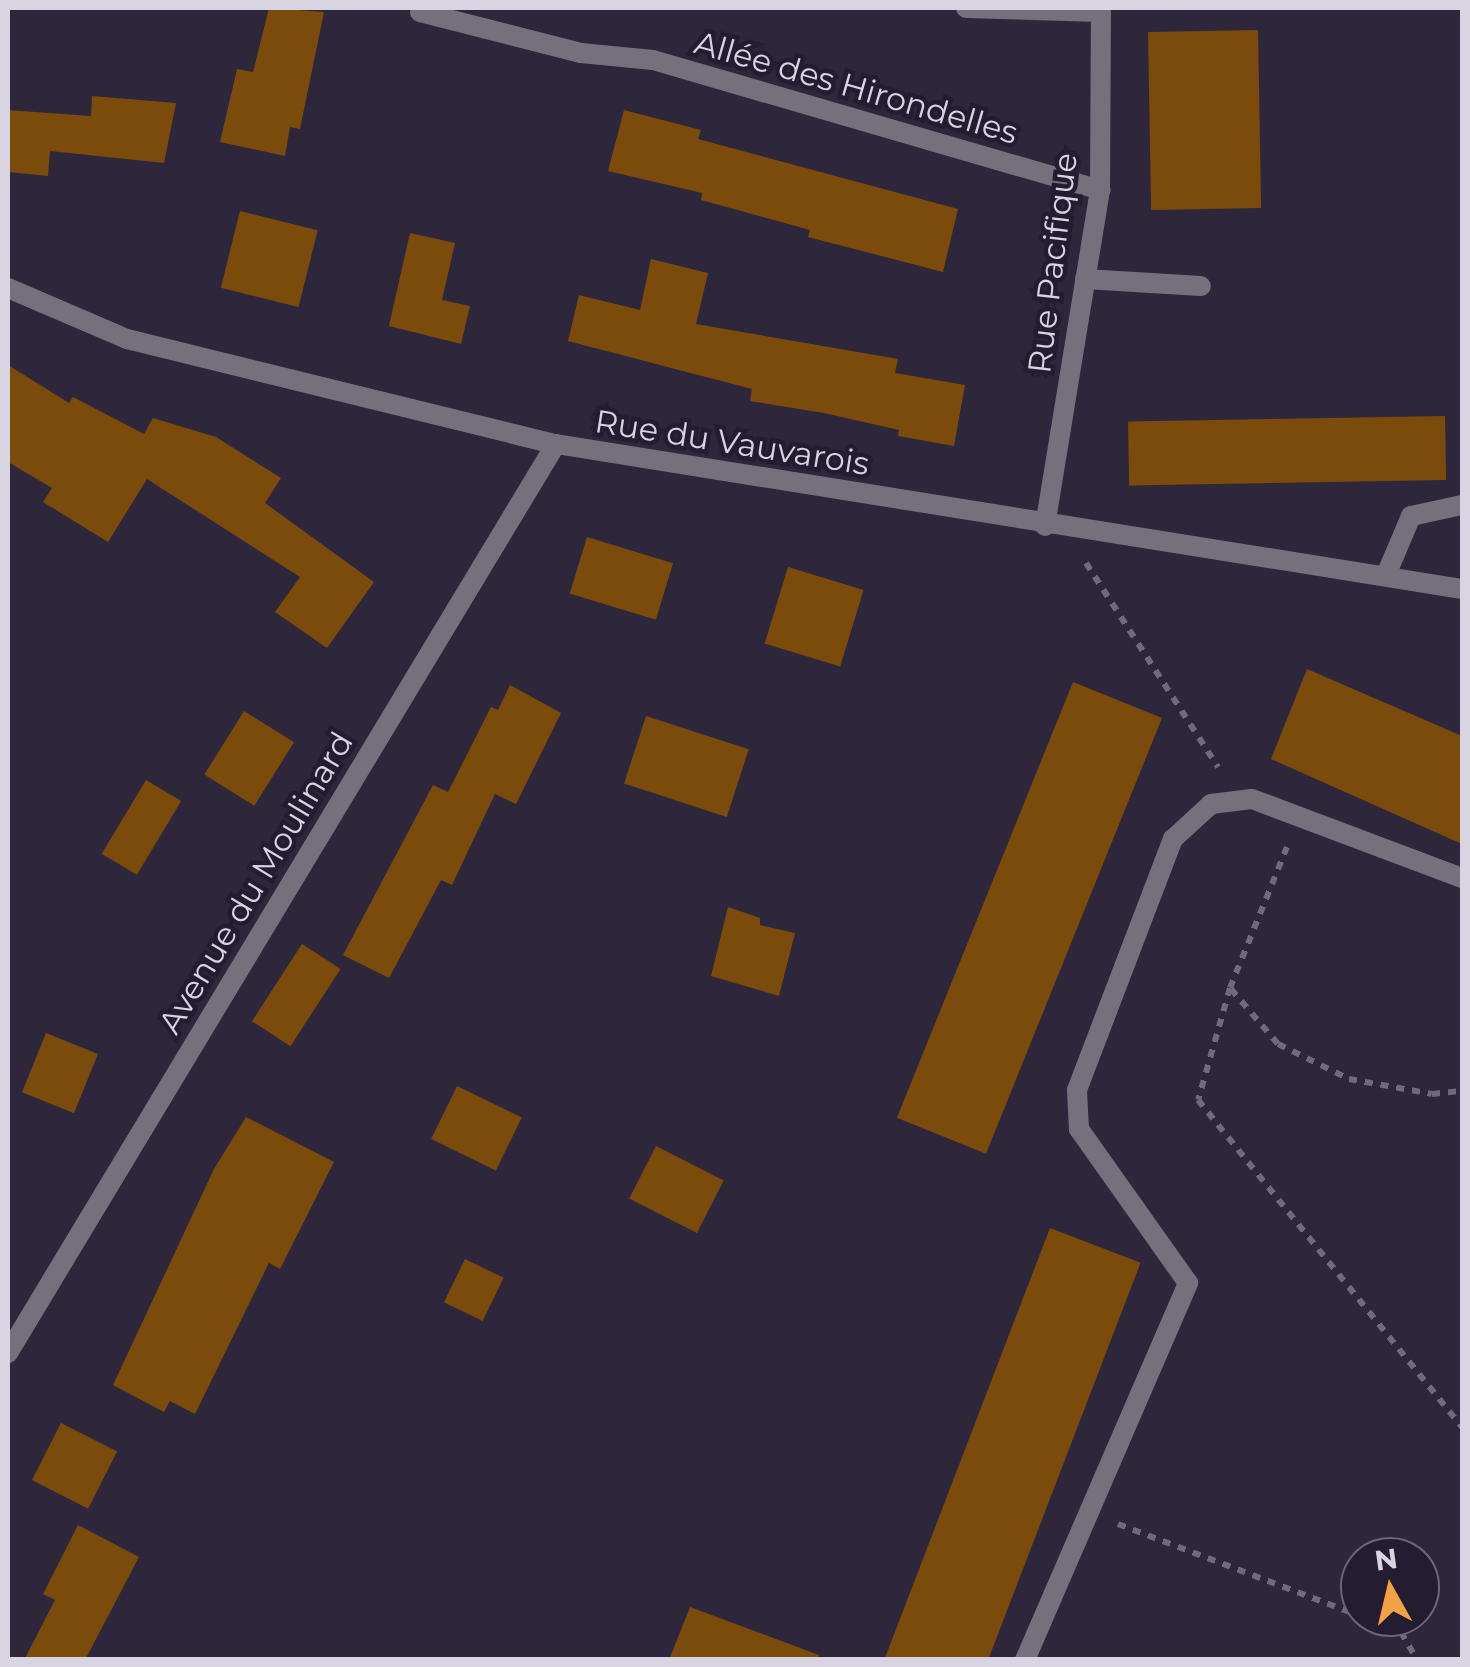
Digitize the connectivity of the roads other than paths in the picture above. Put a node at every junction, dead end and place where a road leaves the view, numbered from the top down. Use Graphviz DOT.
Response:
graph roads {
  1 [pos="966,8"];
  2 [pos="1100,10"];
  3 [pos="420,12"];
  4 [pos="1100,190"];
  5 [pos="1085,279"];
  6 [pos="1200,286"];
  7 [pos="8,288"];
  8 [pos="556,444"];
  9 [pos="1462,505"];
  10 [pos="1054,527"];
  11 [pos="1386,575"];
  12 [pos="1462,589"];
  13 [pos="1462,878"];
  14 [pos="8,1353"];
  15 [pos="1025,1660"];
  1 -- 2 [label="street"];
  2 -- 4 [label="street, Rue Pacifique"];
  3 -- 4 [label="street, Allée des Hirondelles"];
  4 -- 5 [label="street, Rue Pacifique"];
  5 -- 6 [label="street"];
  5 -- 10 [label="street, Rue Pacifique"];
  7 -- 8 [label="street, Rue du Vauvarois"];
  8 -- 10 [label="street, Rue du Vauvarois"];
  8 -- 14 [label="street, Avenue du Moulinard"];
  9 -- 11 [label="street"];
  10 -- 11 [label="street, Rue du Vauvarois"];
  11 -- 12 [label="street, Rue du Vauvarois"];
  13 -- 15 [label="street"];
}
